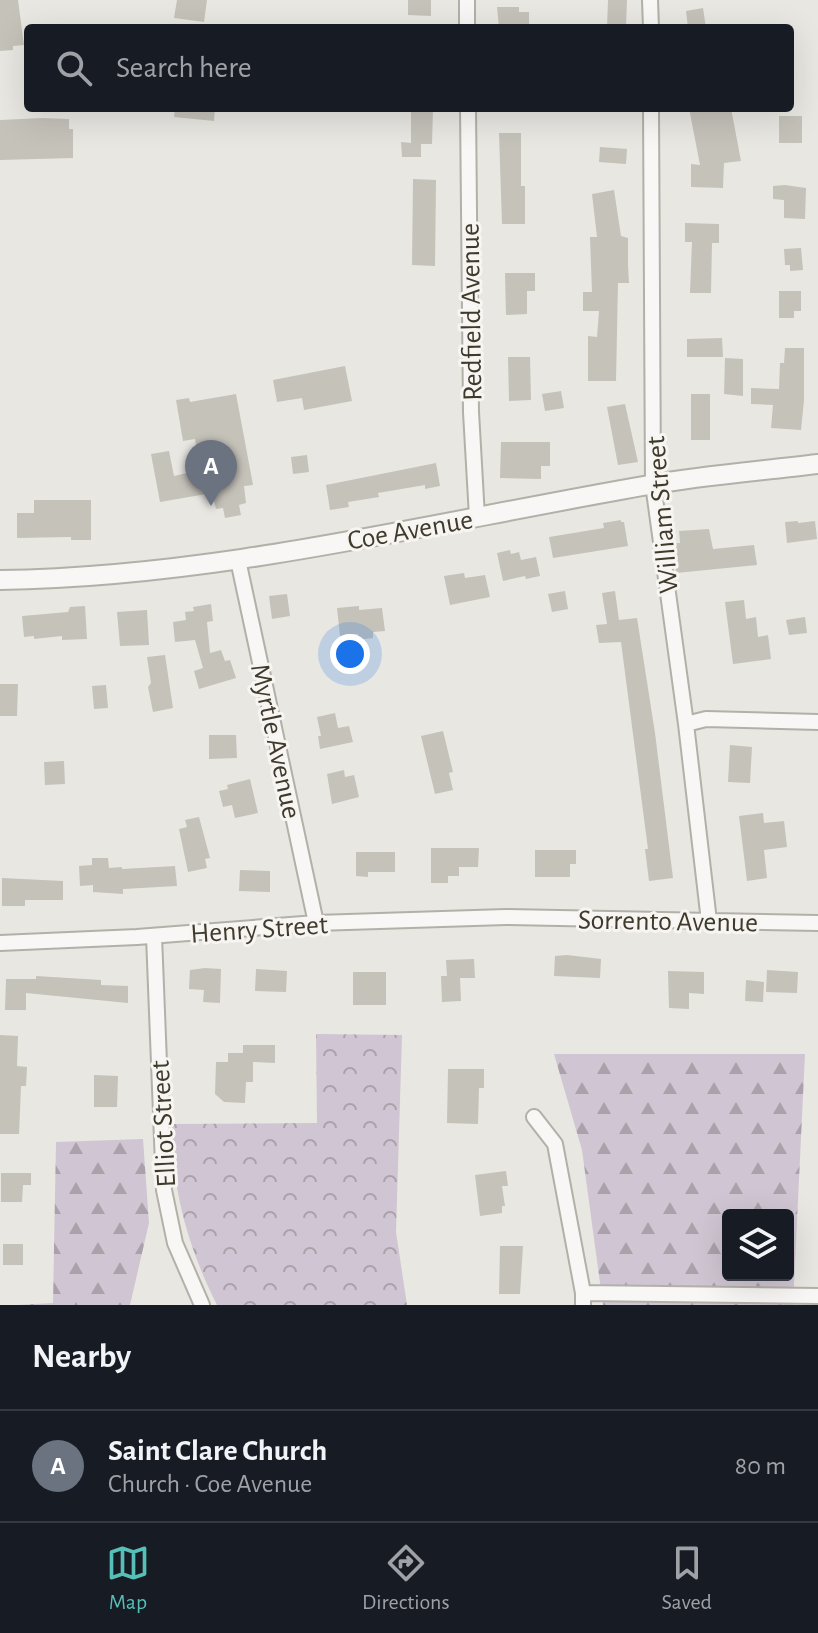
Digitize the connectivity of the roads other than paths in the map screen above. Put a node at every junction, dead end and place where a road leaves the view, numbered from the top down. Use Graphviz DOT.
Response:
graph roads {
  1 [pos="467,0"];
  2 [pos="650,0"];
  3 [pos="467,24"];
  4 [pos="651,24"];
  5 [pos="468,112"];
  6 [pos="651,112"];
  7 [pos="818,464"];
  8 [pos="653,484"];
  9 [pos="477,517"];
  10 [pos="238,560"];
  11 [pos="0,580"];
  12 [pos="818,722"];
  13 [pos="686,724"];
  14 [pos="519,917"];
  15 [pos="709,921"];
  16 [pos="316,923"];
  17 [pos="818,923"];
  18 [pos="154,936"];
  19 [pos="0,943"];
  20 [pos="534,1117"];
  21 [pos="818,1296"];
  22 [pos="583,1299"];
  23 [pos="202,1305"];
  1 -- 3 [label="street"];
  2 -- 4 [label="street"];
  5 -- 9 [label="street, Redfield Avenue"];
  6 -- 8 [label="street, William Street"];
  7 -- 8 [label="street, Coe Avenue"];
  8 -- 9 [label="street, Coe Avenue"];
  8 -- 13 [label="street, William Street"];
  9 -- 10 [label="street, Coe Avenue"];
  10 -- 11 [label="street, Coe Avenue"];
  10 -- 16 [label="street, Myrtle Avenue"];
  12 -- 13 [label="street"];
  13 -- 15 [label="street, William Street"];
  14 -- 15 [label="street, Sorrento Avenue"];
  14 -- 16 [label="street, Henry Street"];
  15 -- 17 [label="street, Sorrento Avenue"];
  16 -- 18 [label="street, Henry Street"];
  18 -- 19 [label="street, Henry Street"];
  18 -- 23 [label="street, Elliot Street"];
  20 -- 22 [label="street"];
  21 -- 22 [label="street"];
}
